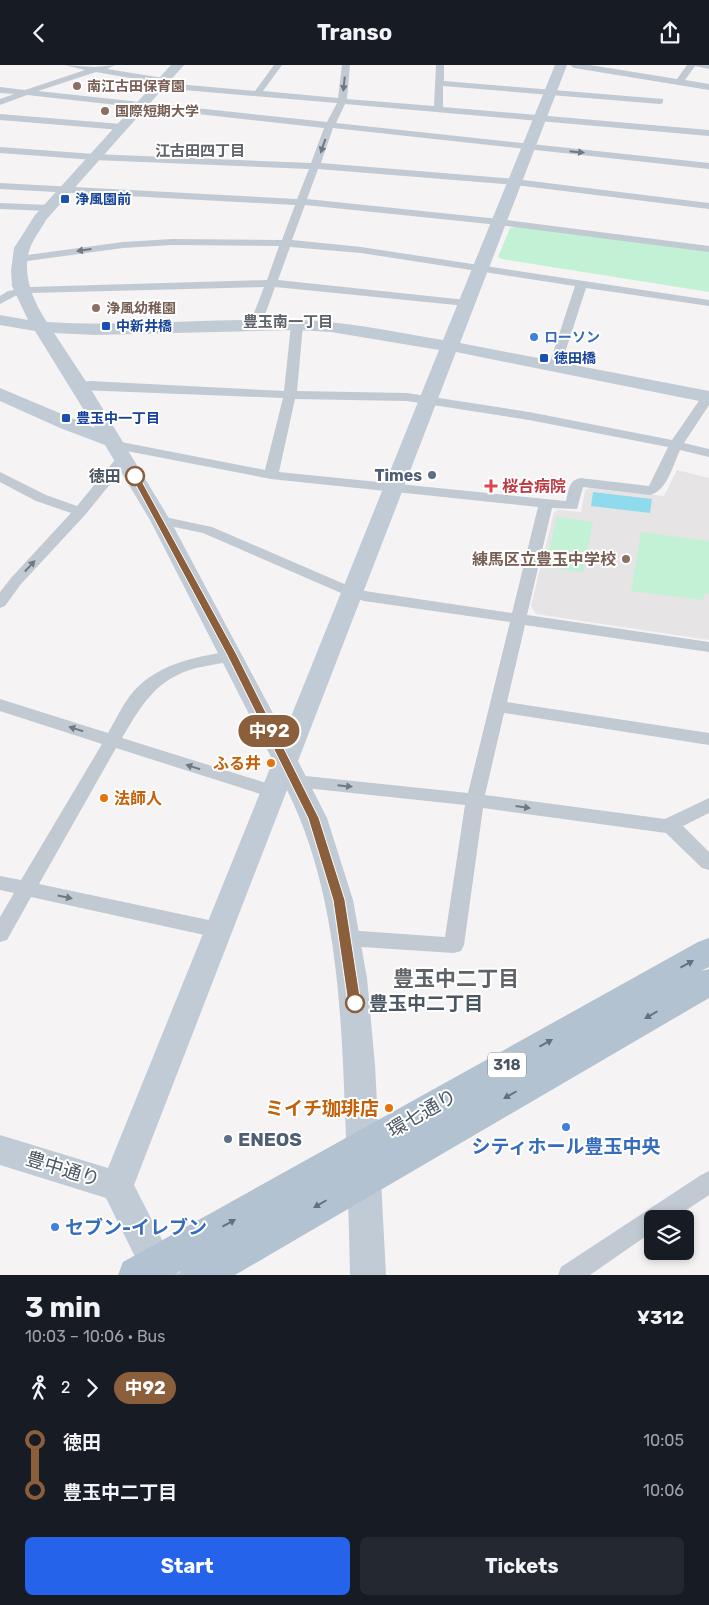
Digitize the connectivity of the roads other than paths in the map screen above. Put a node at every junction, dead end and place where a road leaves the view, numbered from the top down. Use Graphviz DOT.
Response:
graph roads {
  1 [pos="68,65"];
  2 [pos="110,65"];
  3 [pos="178,65"];
  4 [pos="278,65"];
  5 [pos="346,65"];
  6 [pos="440,65"];
  7 [pos="560,65"];
  8 [pos="574,65"];
  9 [pos="691,65"];
  10 [pos="698,65"];
  11 [pos="709,66"];
  12 [pos="94,70"];
  13 [pos="680,81"];
  14 [pos="161,83"];
  15 [pos="438,83"];
  16 [pos="709,87"];
  17 [pos="0,90"];
  18 [pos="550,91"];
  19 [pos="25,93"];
  20 [pos="257,94"];
  21 [pos="0,102"];
  22 [pos="342,102"];
  23 [pos="660,102"];
  24 [pos="141,105"];
  25 [pos="438,110"];
  26 [pos="0,117"];
  27 [pos="540,117"];
  28 [pos="330,125"];
  29 [pos="122,127"];
  30 [pos="709,133"];
  31 [pos="529,147"];
  32 [pos="0,150"];
  33 [pos="94,157"];
  34 [pos="709,166"];
  35 [pos="316,167"];
  36 [pos="515,182"];
  37 [pos="0,186"];
  38 [pos="66,189"];
  39 [pos="302,201"];
  40 [pos="0,206"];
  41 [pos="709,206"];
  42 [pos="49,208"];
  43 [pos="499,222"];
  44 [pos="287,239"];
  45 [pos="709,249"];
  46 [pos="21,254"];
  47 [pos="482,264"];
  48 [pos="271,283"];
  49 [pos="582,283"];
  50 [pos="21,291"];
  51 [pos="709,295"];
  52 [pos="0,301"];
  53 [pos="466,303"];
  54 [pos="709,303"];
  55 [pos="0,320"];
  56 [pos="297,325"];
  57 [pos="255,326"];
  58 [pos="42,327"];
  59 [pos="450,346"];
  60 [pos="555,365"];
  61 [pos="80,386"];
  62 [pos="0,394"];
  63 [pos="290,395"];
  64 [pos="709,396"];
  65 [pos="429,401"];
  66 [pos="676,445"];
  67 [pos="118,448"];
  68 [pos="709,453"];
  69 [pos="271,475"];
  70 [pos="0,476"];
  71 [pos="394,488"];
  72 [pos="546,503"];
  73 [pos="80,511"];
  74 [pos="160,520"];
  75 [pos="353,593"];
  76 [pos="0,603"];
  77 [pos="519,619"];
  78 [pos="709,647"];
  79 [pos="232,655"];
  80 [pos="0,705"];
  81 [pos="498,706"];
  82 [pos="709,739"];
  83 [pos="111,741"];
  84 [pos="284,778"];
  85 [pos="474,800"];
  86 [pos="709,805"];
  87 [pos="671,826"];
  88 [pos="709,863"];
  89 [pos="0,883"];
  90 [pos="26,889"];
  91 [pos="218,930"];
  92 [pos="0,933"];
  93 [pos="346,938"];
  94 [pos="709,951"];
  95 [pos="709,982"];
  96 [pos="0,1150"];
  97 [pos="362,1163"];
  98 [pos="709,1182"];
  99 [pos="117,1186"];
  100 [pos="667,1210"];
  101 [pos="644,1225"];
  102 [pos="152,1271"];
  103 [pos="198,1275"];
  104 [pos="368,1275"];
  105 [pos="570,1275"];
  1 -- 12 [label="street"];
  2 -- 12 [label="street"];
  3 -- 14 [label="street"];
  4 -- 20 [label="street"];
  5 -- 22 [label="street, one-way"];
  6 -- 15 [label="street"];
  7 -- 18 [label="street"];
  8 -- 23 [label="street"];
  9 -- 13 [label="street"];
  10 -- 11 [label="street"];
  12 -- 14 [label="street"];
  12 -- 19 [label="street"];
  13 -- 16 [label="street"];
  13 -- 23 [label="street"];
  14 -- 20 [label="street"];
  14 -- 24 [label="street"];
  15 -- 18 [label="street"];
  15 -- 25 [label="street"];
  17 -- 19 [label="street"];
  18 -- 23 [label="street"];
  18 -- 27 [label="street"];
  19 -- 21 [label="street"];
  19 -- 24 [label="street"];
  20 -- 22 [label="street"];
  22 -- 25 [label="street"];
  22 -- 28 [label="street"];
  23 -- 27 [label="street"];
  23 -- 30 [label="street"];
  24 -- 28 [label="street"];
  24 -- 29 [label="street"];
  25 -- 27 [label="street"];
  26 -- 29 [label="street"];
  27 -- 31 [label="street"];
  28 -- 31 [label="street"];
  28 -- 35 [label="street, one-way"];
  29 -- 33 [label="street"];
  31 -- 34 [label="street, one-way"];
  31 -- 36 [label="street"];
  32 -- 33 [label="street"];
  33 -- 35 [label="street"];
  33 -- 38 [label="street"];
  35 -- 36 [label="street"];
  35 -- 39 [label="street"];
  36 -- 41 [label="street"];
  36 -- 43 [label="street"];
  37 -- 38 [label="street"];
  38 -- 39 [label="street"];
  38 -- 42 [label="street"];
  39 -- 43 [label="street"];
  39 -- 44 [label="street"];
  40 -- 42 [label="street"];
  42 -- 46 [label="street"];
  43 -- 45 [label="street"];
  43 -- 47 [label="street"];
  44 -- 46 [label="street"];
  44 -- 47 [label="street"];
  44 -- 48 [label="street"];
  46 -- 50 [label="street"];
  47 -- 49 [label="street"];
  47 -- 51 [label="street"];
  47 -- 53 [label="street"];
  48 -- 50 [label="street"];
  48 -- 53 [label="street"];
  48 -- 57 [label="street"];
  49 -- 54 [label="street"];
  49 -- 60 [label="street"];
  50 -- 52 [label="street"];
  50 -- 58 [label="street"];
  53 -- 59 [label="street"];
  55 -- 58 [label="street"];
  56 -- 57 [label="street"];
  56 -- 59 [label="street"];
  56 -- 63 [label="street"];
  57 -- 58 [label="street"];
  58 -- 61 [label="street"];
  59 -- 60 [label="street"];
  59 -- 65 [label="street"];
  60 -- 64 [label="street"];
  61 -- 63 [label="street"];
  61 -- 67 [label="street"];
  62 -- 67 [label="street"];
  63 -- 65 [label="street"];
  63 -- 69 [label="street"];
  64 -- 66 [label="street"];
  65 -- 66 [label="street"];
  65 -- 71 [label="street"];
  66 -- 68 [label="street"];
  66 -- 72 [label="street"];
  67 -- 69 [label="street"];
  67 -- 73 [label="street"];
  67 -- 74 [label="street"];
  69 -- 71 [label="street"];
  70 -- 73 [label="street"];
  71 -- 72 [label="street"];
  71 -- 75 [label="street"];
  72 -- 77 [label="street"];
  76 -- 73 [label="street, one-way"];
  74 -- 75 [label="street"];
  74 -- 79 [label="street"];
  75 -- 77 [label="street"];
  75 -- 84 [label="street"];
  77 -- 78 [label="street"];
  77 -- 81 [label="street"];
  79 -- 83 [label="street"];
  79 -- 84 [label="street"];
  83 -- 80 [label="street, one-way"];
  81 -- 82 [label="street"];
  81 -- 85 [label="street"];
  84 -- 83 [label="street, one-way"];
  83 -- 90 [label="street"];
  84 -- 85 [label="street, one-way"];
  84 -- 91 [label="street"];
  84 -- 93 [label="street"];
  85 -- 87 [label="street, one-way"];
  85 -- 93 [label="street"];
  86 -- 87 [label="street"];
  87 -- 88 [label="street"];
  89 -- 90 [label="street"];
  90 -- 91 [label="street, one-way"];
  90 -- 92 [label="street"];
  91 -- 99 [label="street"];
  93 -- 97 [label="street"];
  97 -- 94 [label="main road, 環七通り / 318, one-way"];
  95 -- 97 [label="main road, 環七通り / 318, one-way"];
  96 -- 99 [label="street, 豊中通り"];
  102 -- 97 [label="main road, 環七通り / 318, one-way"];
  97 -- 103 [label="main road, 環七通り / 318, one-way"];
  97 -- 104 [label="street"];
  98 -- 100 [label="street"];
  99 -- 102 [label="street, 豊中通り"];
  101 -- 105 [label="street"];
}
